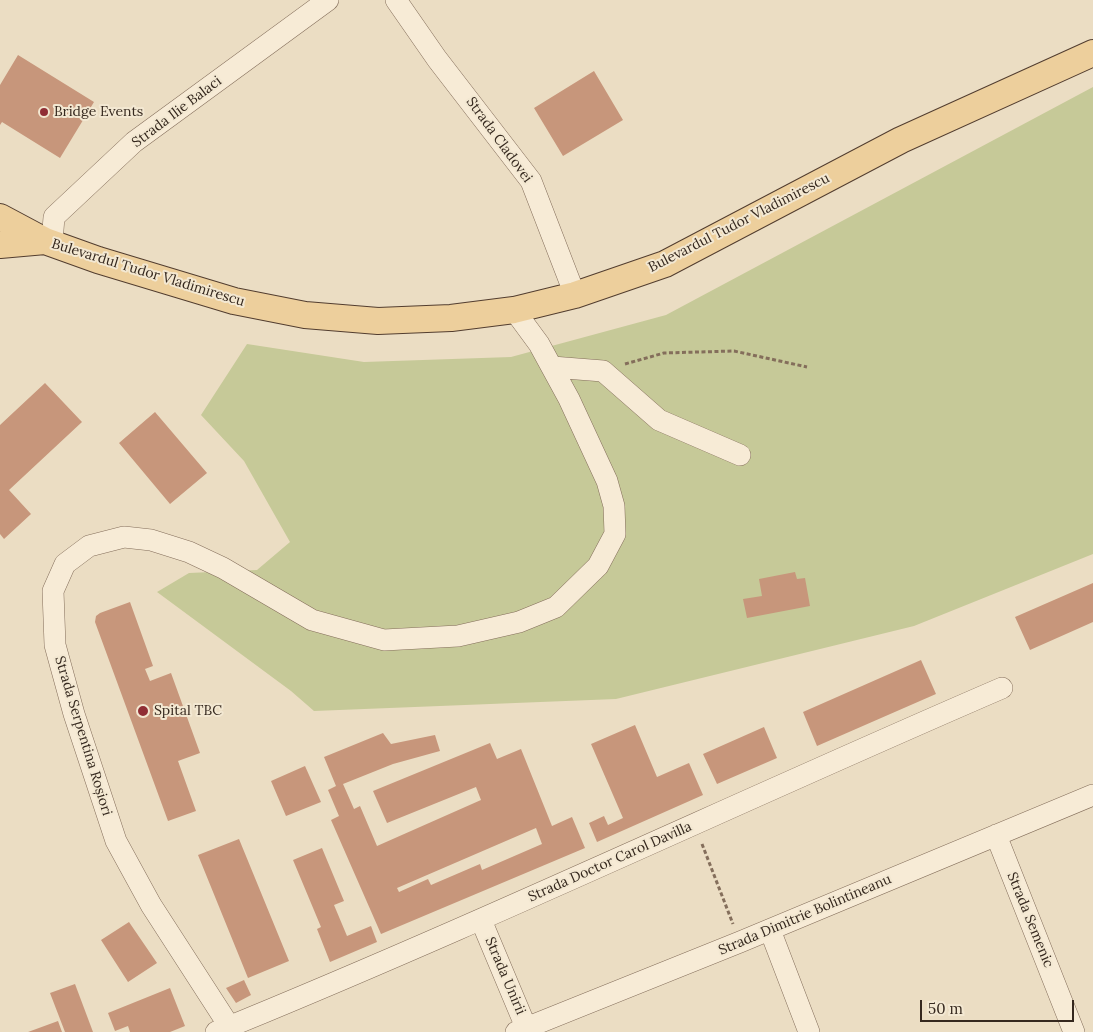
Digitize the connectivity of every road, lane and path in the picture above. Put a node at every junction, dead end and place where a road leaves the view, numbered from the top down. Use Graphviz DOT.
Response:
graph roads {
  1 [pos="328,0"];
  2 [pos="396,0"];
  3 [pos="1093,53"];
  4 [pos="0,217"];
  5 [pos="49,242"];
  6 [pos="0,245"];
  7 [pos="575,295"];
  8 [pos="514,310"];
  9 [pos="552,367"];
  10 [pos="807,367"];
  11 [pos="603,371"];
  12 [pos="740,455"];
  13 [pos="1002,688"];
  14 [pos="1093,796"];
  15 [pos="694,824"];
  16 [pos="996,835"];
  17 [pos="482,920"];
  18 [pos="770,930"];
  19 [pos="740,942"];
  20 [pos="226,1030"];
  21 [pos="524,1030"];
  22 [pos="809,1032"];
  23 [pos="1074,1032"];
  1 -- 5 [label="street, Strada Ilie Balaci"];
  2 -- 7 [label="street, Strada Cladovei"];
  3 -- 7 [label="main road, Bulevardul Tudor Vladimirescu"];
  4 -- 5 [label="main road, Bulevardul Tudor Vladimirescu"];
  5 -- 6 [label="main road, Bulevardul Tudor Vladimirescu"];
  5 -- 8 [label="main road, Bulevardul Tudor Vladimirescu"];
  7 -- 8 [label="main road, Bulevardul Tudor Vladimirescu"];
  8 -- 9 [label="street, Strada Serpentina Roșiori"];
  9 -- 11 [label="street"];
  9 -- 20 [label="street, Strada Serpentina Roșiori"];
  10 -- 11 [label="path"];
  11 -- 12 [label="street"];
  13 -- 15 [label="street, Strada Doctor Carol Davilla"];
  14 -- 16 [label="street, Strada Dimitrie Bolintineanu"];
  15 -- 17 [label="street, Strada Doctor Carol Davilla"];
  15 -- 19 [label="path"];
  16 -- 18 [label="street, Strada Dimitrie Bolintineanu"];
  16 -- 23 [label="street, Strada Semenic"];
  17 -- 20 [label="street, Strada Doctor Carol Davilla"];
  17 -- 21 [label="street, Strada Unirii"];
  18 -- 19 [label="street, Strada Dimitrie Bolintineanu"];
  18 -- 22 [label="street"];
  19 -- 21 [label="street, Strada Dimitrie Bolintineanu"];
}
